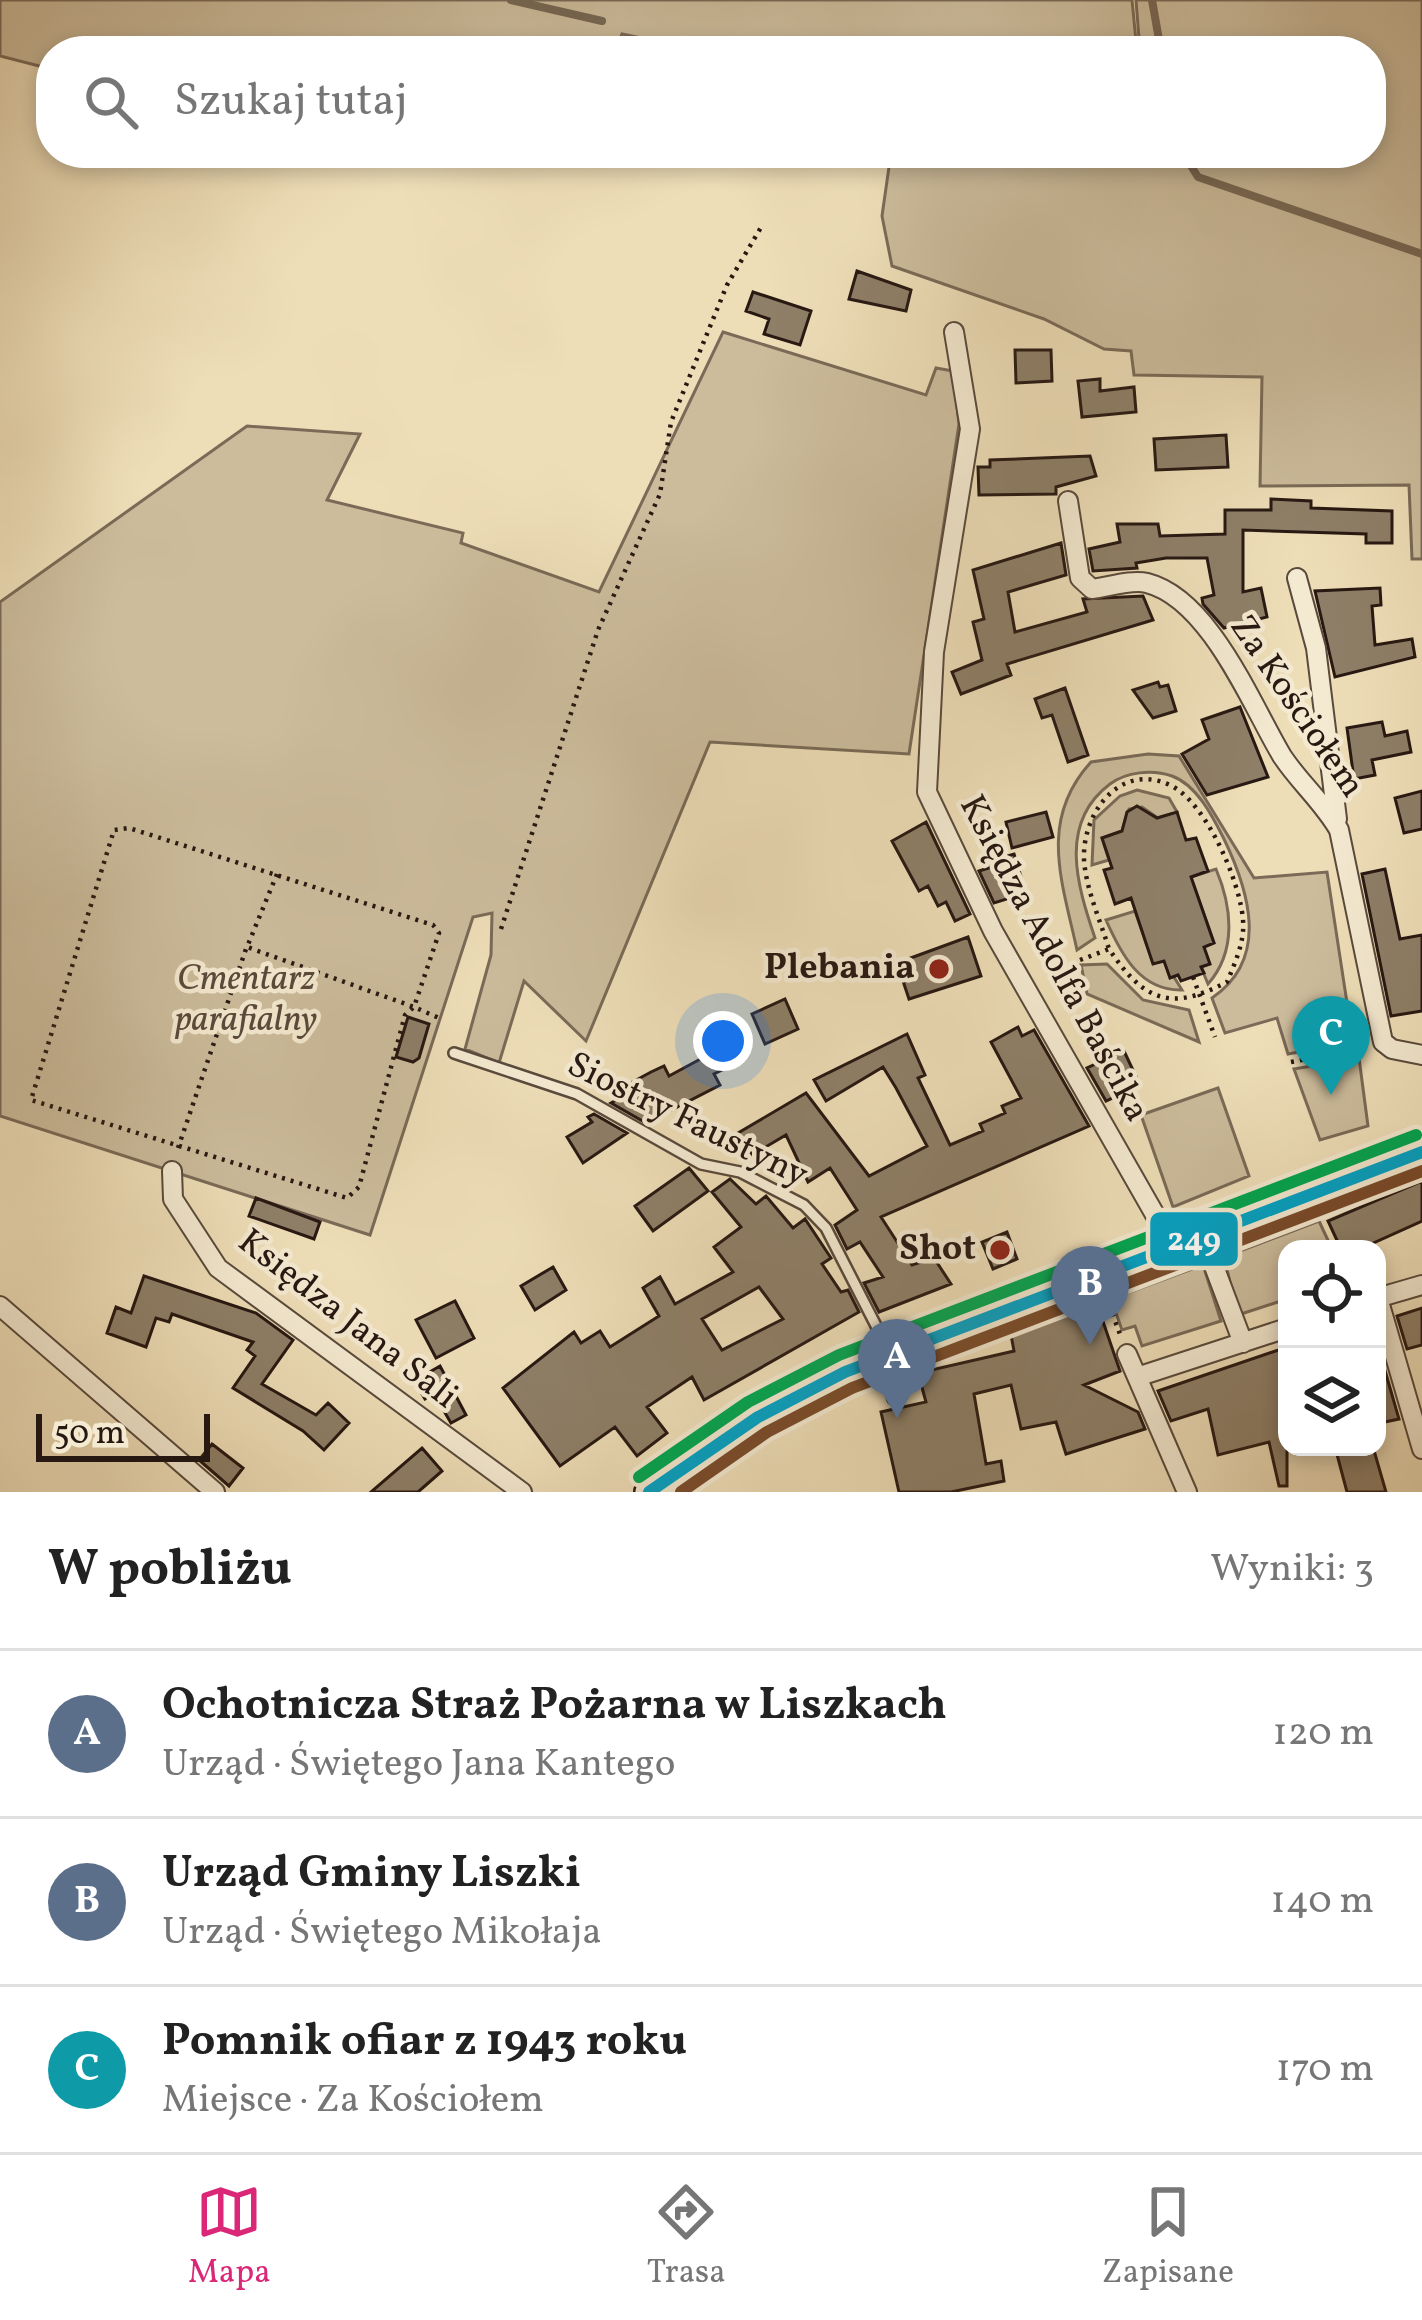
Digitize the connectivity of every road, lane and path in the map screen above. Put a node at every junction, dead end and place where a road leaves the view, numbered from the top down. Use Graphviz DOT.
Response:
graph roads {
  1 [pos="763,224"];
  2 [pos="954,332"];
  3 [pos="1068,500"];
  4 [pos="1297,578"];
  5 [pos="1339,830"];
  6 [pos="278,874"];
  7 [pos="501,929"];
  8 [pos="247,947"];
  9 [pos="1108,949"];
  10 [pos="1080,960"];
  11 [pos="1193,977"];
  12 [pos="1200,996"];
  13 [pos="414,1007"];
  14 [pos="439,1018"];
  15 [pos="1215,1037"];
  16 [pos="1363,1048"];
  17 [pos="454,1053"];
  18 [pos="1422,1055"];
  19 [pos="1291,1062"];
  20 [pos="178,1146"];
  21 [pos="1422,1152"];
  22 [pos="172,1171"];
  23 [pos="1203,1237"];
  24 [pos="1174,1248"];
  25 [pos="1422,1285"];
  26 [pos="1105,1293"];
  27 [pos="1386,1295"];
  28 [pos="0,1306"];
  29 [pos="1386,1328"];
  30 [pos="1278,1331"];
  31 [pos="1243,1343"];
  32 [pos="1127,1354"];
  33 [pos="885,1355"];
  34 [pos="1137,1377"];
  35 [pos="892,1399"];
  36 [pos="1422,1449"];
  37 [pos="215,1492"];
  38 [pos="522,1492"];
  39 [pos="649,1492"];
  40 [pos="1187,1492"];
  1 -- 7 [label="path"];
  2 -- 24 [label="street, Księdza Adolfa Baścika"];
  3 -- 5 [label="street, Za Kościołem"];
  4 -- 5 [label="street, Za Kościołem"];
  5 -- 18 [label="street, Za Kościołem"];
  6 -- 8 [label="path"];
  6 -- 13 [label="path"];
  6 -- 20 [label="path"];
  8 -- 13 [label="path"];
  8 -- 20 [label="path"];
  9 -- 10 [label="path"];
  9 -- 12 [label="path"];
  9 -- 12 [label="path"];
  11 -- 12 [label="path"];
  12 -- 15 [label="path"];
  13 -- 14 [label="path"];
  13 -- 20 [label="path"];
  16 -- 19 [label="path"];
  17 -- 33 [label="lane, Siostry Faustyny"];
  20 -- 22 [label="path"];
  21 -- 23 [label="main road"];
  22 -- 38 [label="street, Księdza Jana Sali"];
  23 -- 24 [label="main road"];
  23 -- 31 [label="street"];
  24 -- 33 [label="main road"];
  25 -- 27 [label="street"];
  26 -- 32 [label="path"];
  28 -- 37 [label="street"];
  29 -- 36 [label="street"];
  30 -- 31 [label="street"];
  31 -- 34 [label="street"];
  32 -- 34 [label="street"];
  33 -- 35 [label="lane, Siostry Faustyny"];
  33 -- 39 [label="main road"];
  34 -- 40 [label="street"];
}
